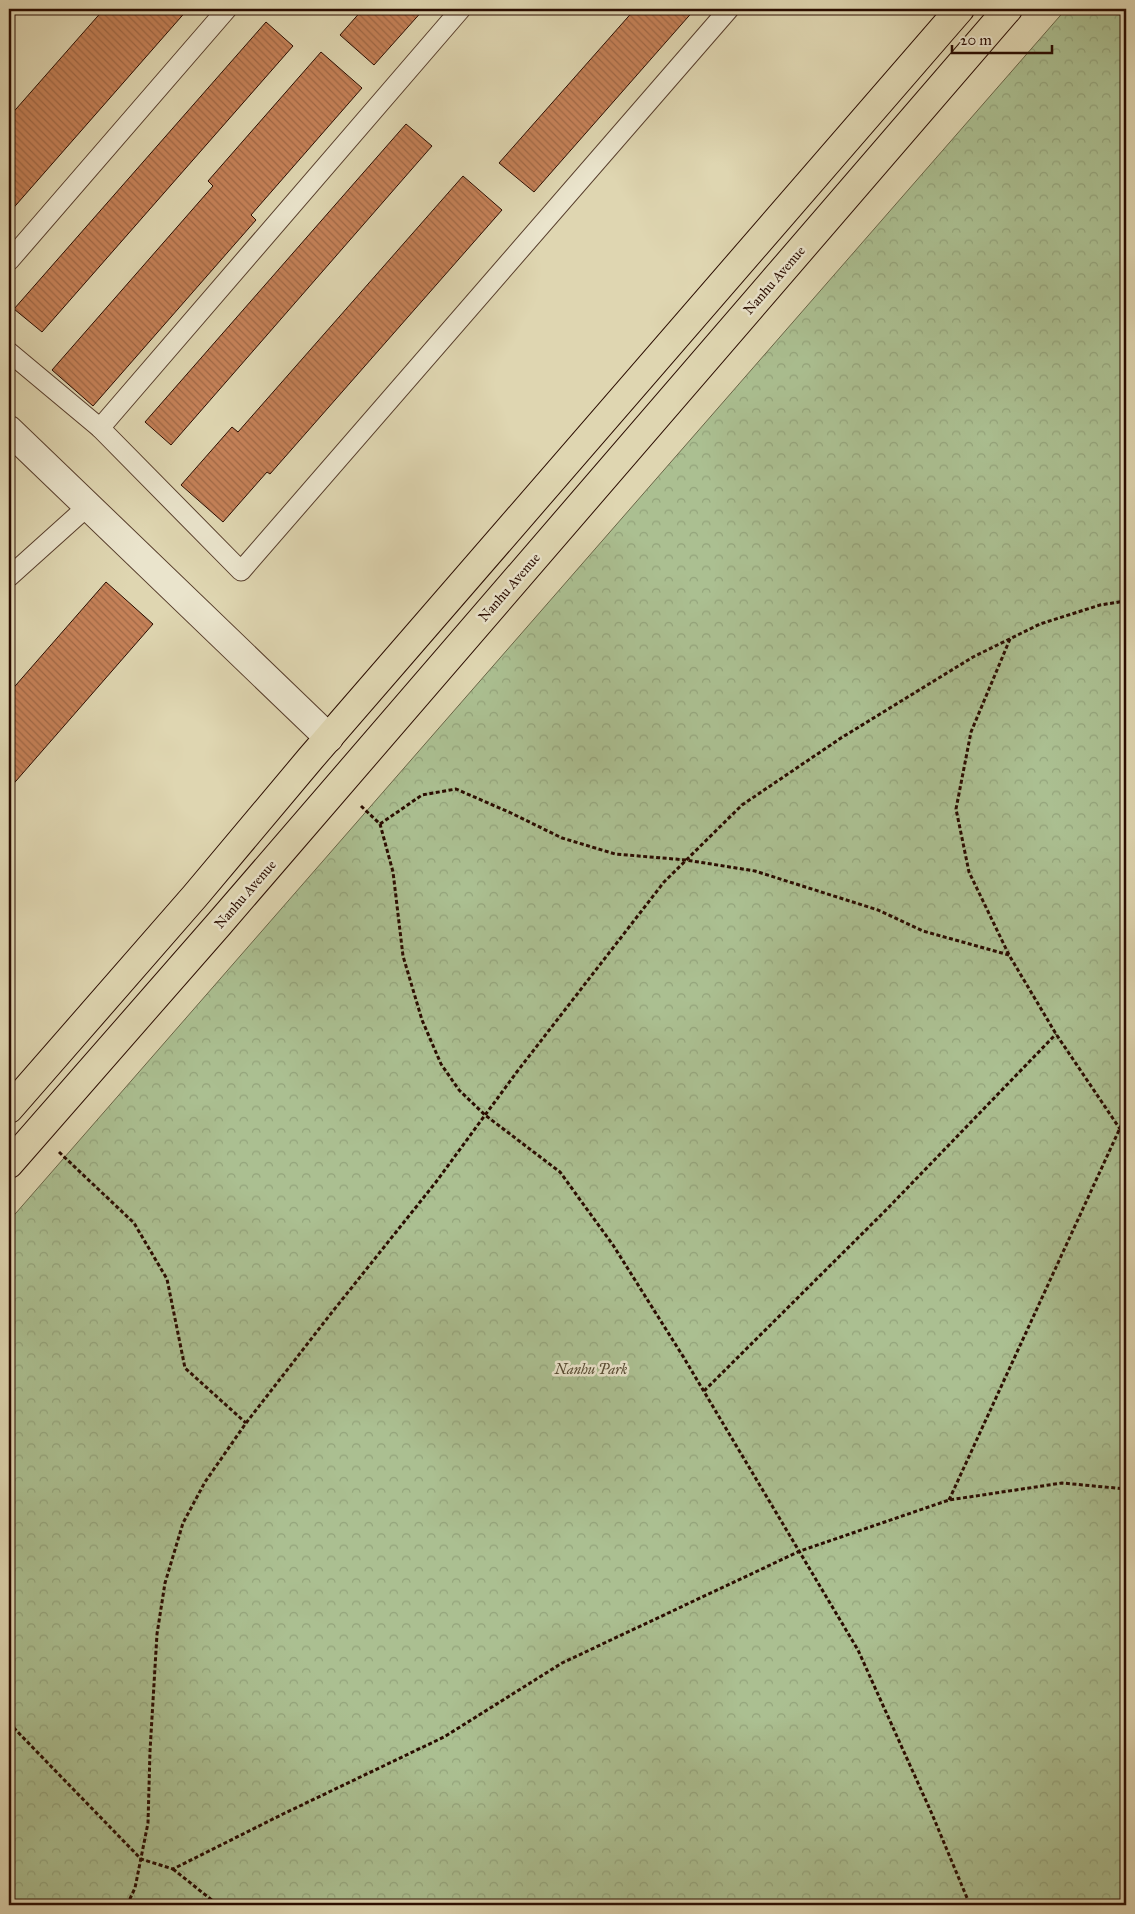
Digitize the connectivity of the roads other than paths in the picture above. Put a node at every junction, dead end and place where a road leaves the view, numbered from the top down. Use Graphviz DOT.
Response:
graph roads {
  1 [pos="227,9"];
  2 [pos="461,9"];
  3 [pos="729,9"];
  4 [pos="959,9"];
  5 [pos="1008,9"];
  6 [pos="9,261"];
  7 [pos="9,352"];
  8 [pos="100,428"];
  9 [pos="9,430"];
  10 [pos="88,506"];
  11 [pos="9,577"];
  12 [pos="329,738"];
  13 [pos="9,1109"];
  14 [pos="9,1164"];
  1 -- 6 [label="lane"];
  2 -- 8 [label="lane"];
  3 -- 8 [label="lane"];
  4 -- 12 [label="main road"];
  5 -- 14 [label="main road, Nanhu Avenue"];
  7 -- 8 [label="lane"];
  9 -- 10 [label="street"];
  10 -- 11 [label="lane"];
  10 -- 12 [label="street"];
  12 -- 13 [label="main road"];
}
